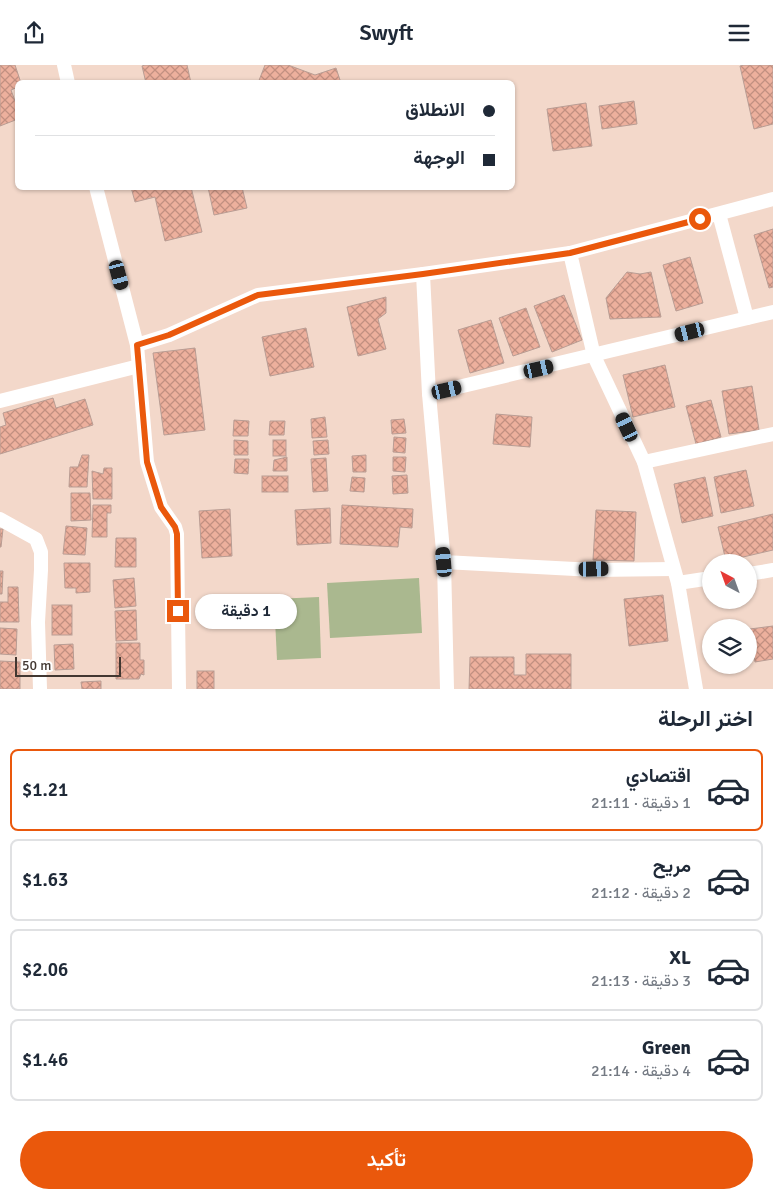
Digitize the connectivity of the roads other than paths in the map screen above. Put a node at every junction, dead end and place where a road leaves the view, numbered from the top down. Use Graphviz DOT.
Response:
graph roads {
  1 [pos="64,65"];
  2 [pos="67,80"];
  3 [pos="97,190"];
  4 [pos="773,199"];
  5 [pos="719,214"];
  6 [pos="570,253"];
  7 [pos="423,274"];
  8 [pos="773,312"];
  9 [pos="748,318"];
  10 [pos="137,345"];
  11 [pos="594,356"];
  12 [pos="139,367"];
  13 [pos="429,394"];
  14 [pos="0,401"];
  15 [pos="773,434"];
  16 [pos="644,462"];
  17 [pos="0,519"];
  18 [pos="444,562"];
  19 [pos="673,569"];
  20 [pos="773,571"];
  21 [pos="758,573"];
  22 [pos="702,579"];
  23 [pos="678,583"];
  24 [pos="40,689"];
  25 [pos="179,689"];
  26 [pos="447,689"];
  27 [pos="696,689"];
  1 -- 2 [label="street"];
  3 -- 10 [label="street"];
  4 -- 5 [label="street"];
  5 -- 6 [label="street"];
  5 -- 9 [label="street"];
  6 -- 7 [label="street"];
  6 -- 11 [label="street"];
  7 -- 10 [label="street"];
  7 -- 13 [label="street"];
  8 -- 9 [label="street"];
  9 -- 11 [label="street"];
  10 -- 12 [label="street"];
  11 -- 13 [label="street"];
  11 -- 16 [label="street"];
  12 -- 14 [label="street"];
  12 -- 25 [label="street"];
  13 -- 18 [label="street"];
  15 -- 16 [label="street"];
  16 -- 19 [label="street"];
  17 -- 24 [label="street"];
  18 -- 19 [label="street"];
  18 -- 26 [label="street"];
  19 -- 23 [label="street"];
  20 -- 21 [label="street"];
  22 -- 23 [label="street"];
  23 -- 27 [label="street"];
}
